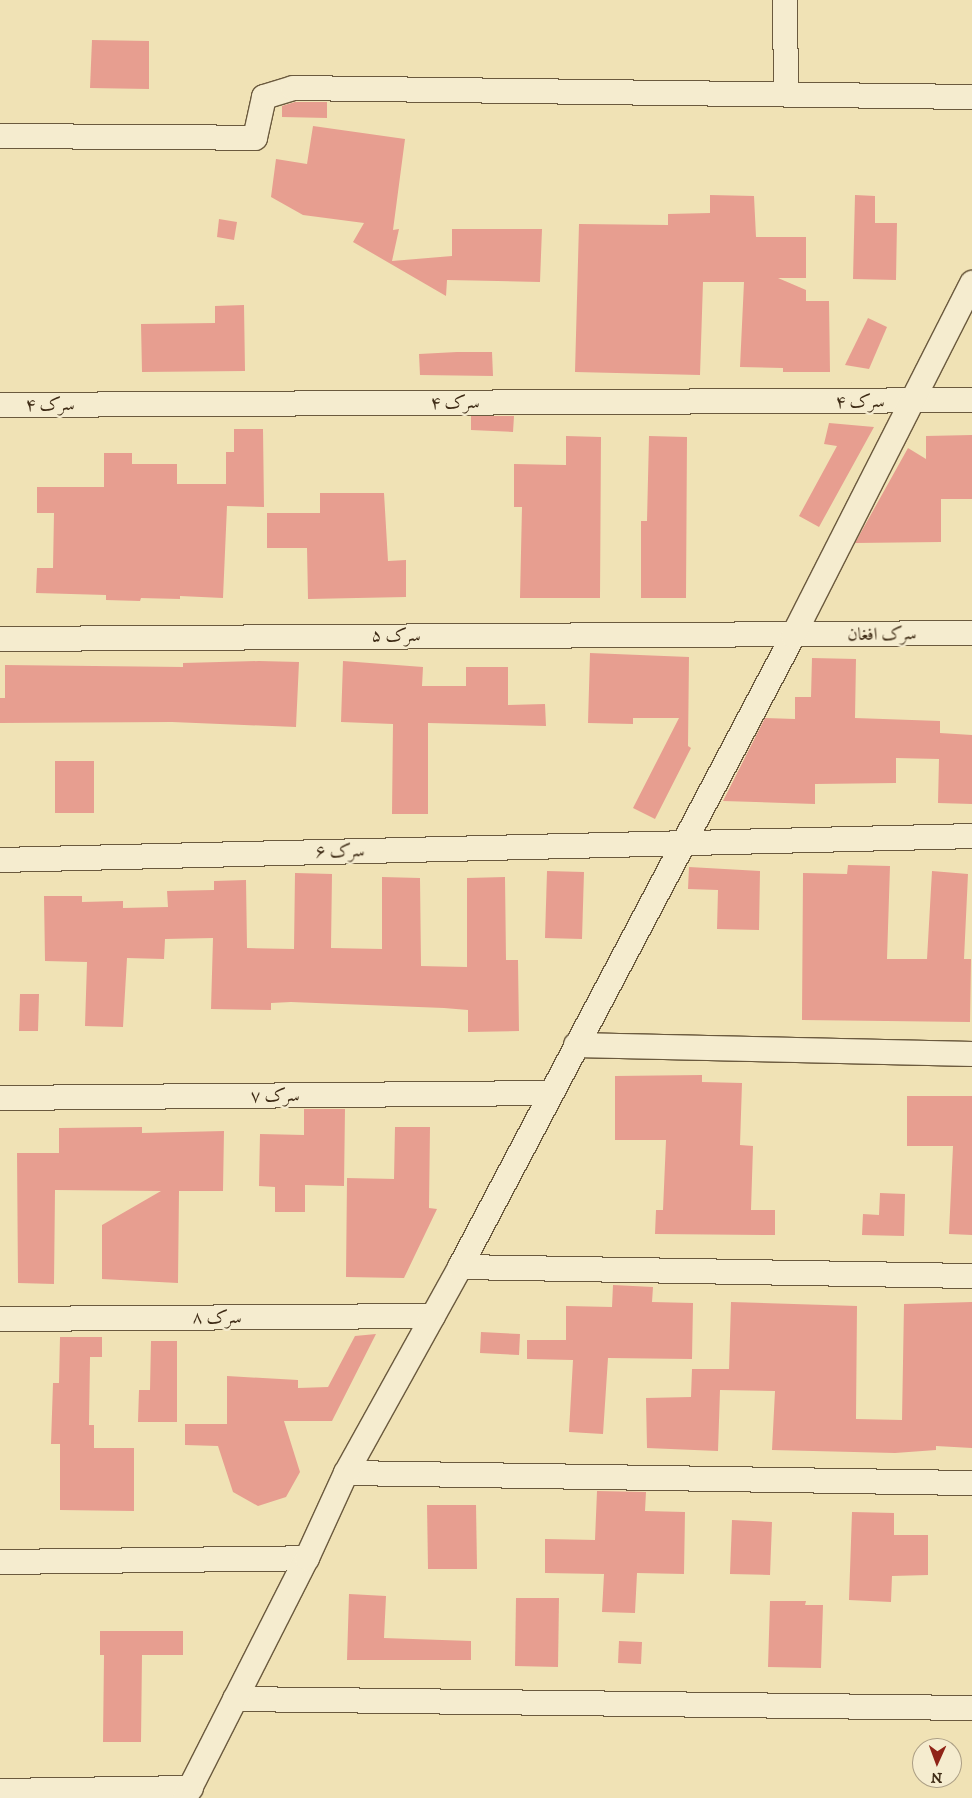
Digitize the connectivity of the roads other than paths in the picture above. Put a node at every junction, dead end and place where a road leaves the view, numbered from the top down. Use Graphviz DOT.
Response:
graph roads {
  1 [pos="785,0"];
  2 [pos="786,94"];
  3 [pos="972,97"];
  4 [pos="0,136"];
  5 [pos="972,282"];
  6 [pos="972,400"];
  7 [pos="910,402"];
  8 [pos="0,405"];
  9 [pos="972,633"];
  10 [pos="792,636"];
  11 [pos="0,639"];
  12 [pos="972,836"];
  13 [pos="681,844"];
  14 [pos="0,860"];
  15 [pos="576,1045"];
  16 [pos="972,1054"];
  17 [pos="551,1093"];
  18 [pos="0,1098"];
  19 [pos="460,1267"];
  20 [pos="972,1276"];
  21 [pos="434,1316"];
  22 [pos="0,1320"];
  23 [pos="346,1473"];
  24 [pos="972,1483"];
  25 [pos="307,1558"];
  26 [pos="0,1562"];
  27 [pos="235,1699"];
  28 [pos="972,1708"];
  29 [pos="0,1791"];
  30 [pos="188,1793"];
  1 -- 2 [label="street"];
  2 -- 3 [label="street"];
  2 -- 4 [label="street"];
  5 -- 7 [label="street"];
  6 -- 7 [label="street, سرک ۴"];
  7 -- 8 [label="street, سرک ۴"];
  7 -- 10 [label="street"];
  9 -- 10 [label="street, سرک افغان"];
  10 -- 11 [label="street, سرک ۵"];
  10 -- 13 [label="street"];
  12 -- 13 [label="street, سرک ۶"];
  13 -- 14 [label="street, سرک ۶"];
  13 -- 15 [label="street"];
  15 -- 16 [label="street"];
  15 -- 17 [label="street"];
  17 -- 18 [label="street, سرک ۷"];
  17 -- 19 [label="street"];
  19 -- 20 [label="street"];
  19 -- 21 [label="street"];
  21 -- 22 [label="street, سرک ۸"];
  21 -- 23 [label="street"];
  23 -- 24 [label="street"];
  23 -- 25 [label="street"];
  25 -- 26 [label="street"];
  25 -- 27 [label="street"];
  27 -- 28 [label="street"];
  27 -- 30 [label="street"];
  29 -- 30 [label="street"];
}
